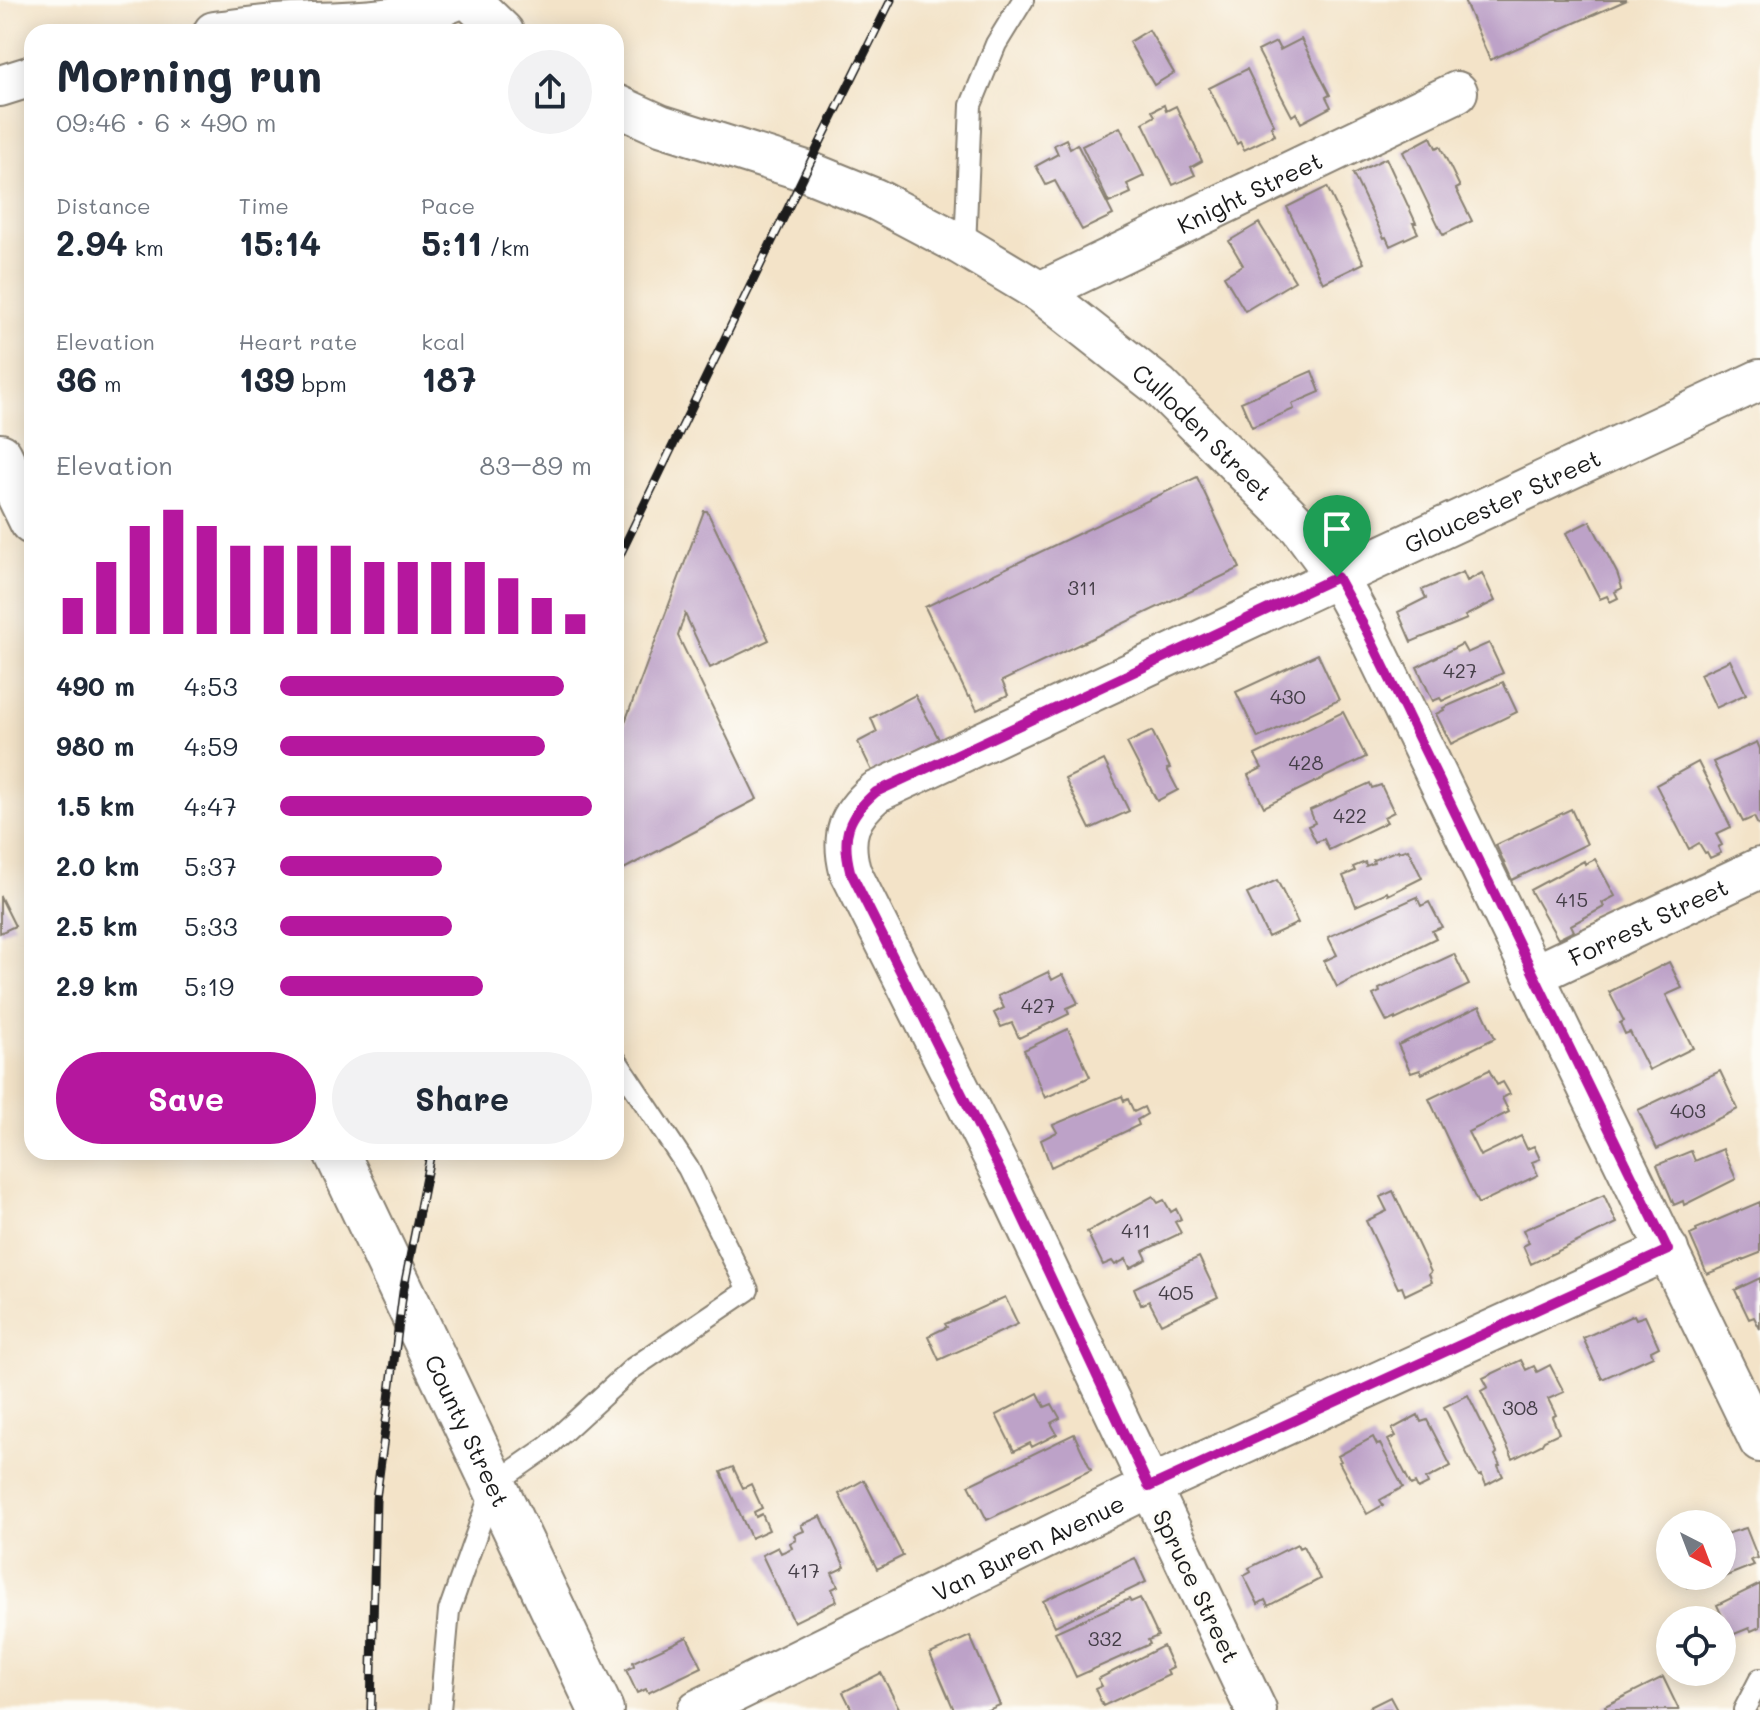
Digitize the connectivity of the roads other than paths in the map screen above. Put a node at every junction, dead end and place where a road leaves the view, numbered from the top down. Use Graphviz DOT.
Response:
graph roads {
  1 [pos="456,0"];
  2 [pos="470,0"];
  3 [pos="1023,0"];
  4 [pos="289,24"];
  5 [pos="495,24"];
  6 [pos="24,78"];
  7 [pos="0,86"];
  8 [pos="1457,92"];
  9 [pos="624,109"];
  10 [pos="965,247"];
  11 [pos="1040,292"];
  12 [pos="1760,380"];
  13 [pos="0,456"];
  14 [pos="24,503"];
  15 [pos="1337,577"];
  16 [pos="894,783"];
  17 [pos="1760,868"];
  18 [pos="1534,975"];
  19 [pos="624,1072"];
  20 [pos="340,1160"];
  21 [pos="1668,1250"];
  22 [pos="1760,1442"];
  23 [pos="494,1484"];
  24 [pos="1149,1487"];
  25 [pos="1760,1679"];
  26 [pos="440,1710"];
  27 [pos="601,1710"];
  28 [pos="698,1710"];
  29 [pos="1256,1710"];
  30 [pos="1744,1710"];
  1 -- 4 [label="street"];
  2 -- 5 [label="street"];
  3 -- 10 [label="lane"];
  6 -- 7 [label="street"];
  8 -- 11 [label="street, Knight Street"];
  9 -- 10 [label="street, Culloden Street"];
  10 -- 11 [label="street, Culloden Street"];
  11 -- 15 [label="street, Culloden Street"];
  12 -- 15 [label="street, Gloucester Street"];
  13 -- 14 [label="street"];
  15 -- 16 [label="street, Gloucester Street"];
  15 -- 18 [label="street, Culloden Street"];
  16 -- 24 [label="street, Spruce Street"];
  17 -- 18 [label="street, Forrest Street"];
  18 -- 21 [label="street, Culloden Street"];
  19 -- 23 [label="lane"];
  20 -- 23 [label="street, County Street"];
  21 -- 22 [label="street, Culloden Street"];
  21 -- 24 [label="street, Van Buren Avenue"];
  23 -- 26 [label="lane"];
  23 -- 27 [label="street, County Street"];
  24 -- 28 [label="street, Van Buren Avenue"];
  24 -- 29 [label="street, Spruce Street"];
  25 -- 30 [label="lane"];
}
